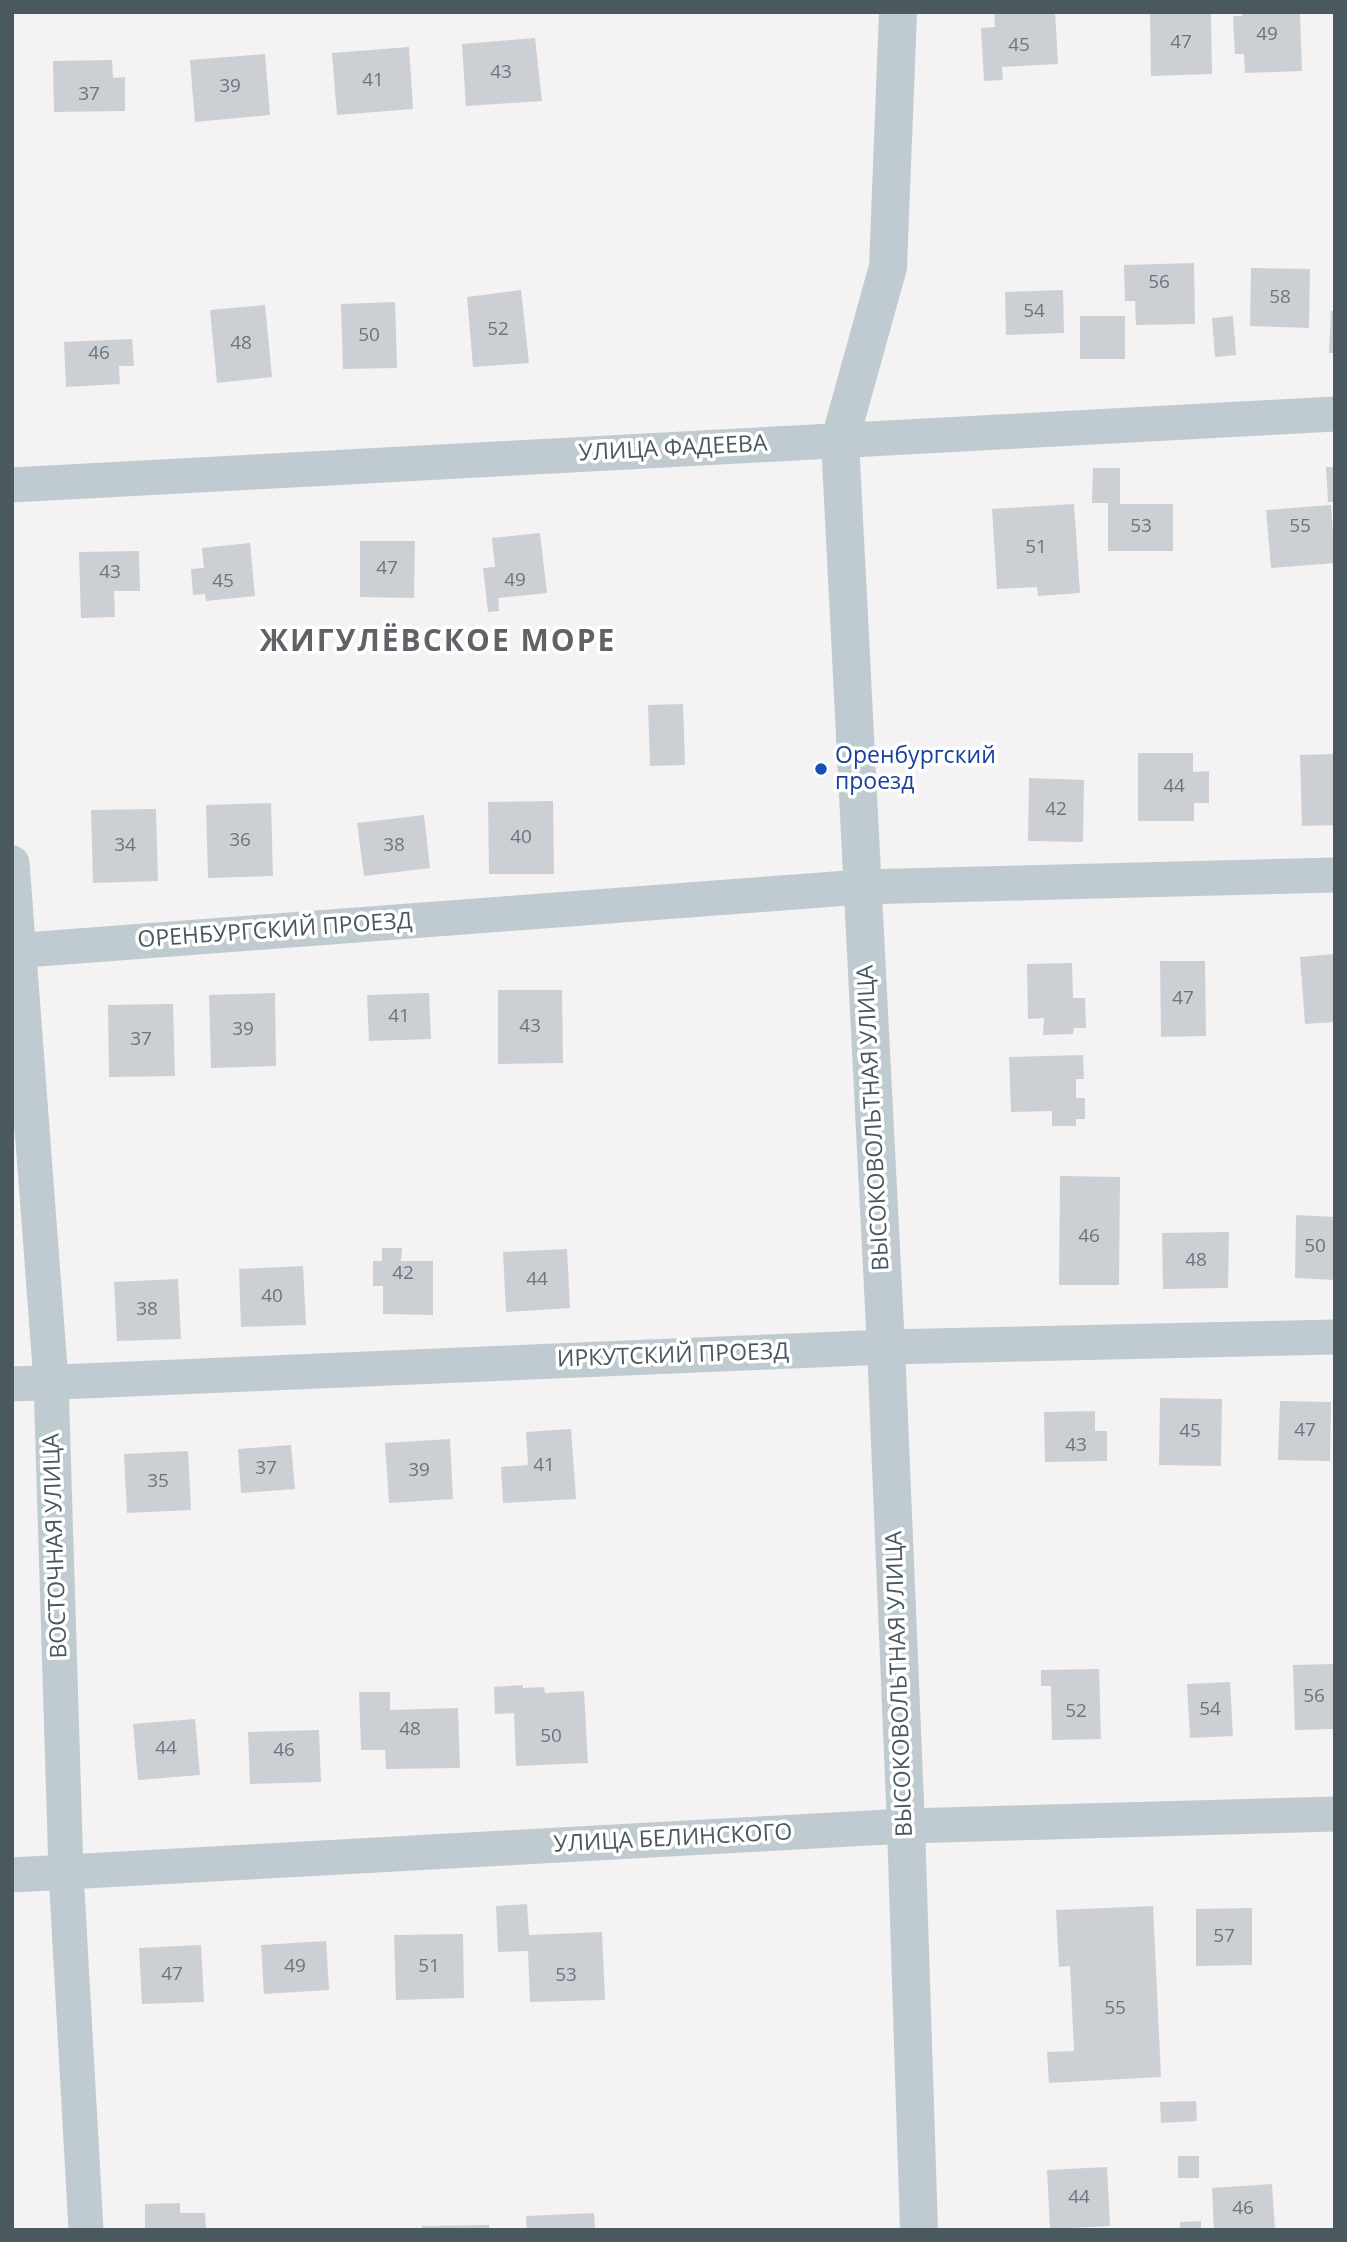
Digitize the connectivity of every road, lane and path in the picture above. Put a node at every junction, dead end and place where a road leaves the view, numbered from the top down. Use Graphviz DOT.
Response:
graph roads {
  1 [pos="898,12"];
  2 [pos="1335,414"];
  3 [pos="840,440"];
  4 [pos="12,485"];
  5 [pos="12,863"];
  6 [pos="1335,875"];
  7 [pos="861,887"];
  8 [pos="16,951"];
  9 [pos="1335,1337"];
  10 [pos="886,1348"];
  11 [pos="51,1381"];
  12 [pos="12,1384"];
  13 [pos="1335,1814"];
  14 [pos="906,1826"];
  15 [pos="66,1872"];
  16 [pos="12,1875"];
  17 [pos="86,2230"];
  18 [pos="919,2230"];
  1 -- 3 [label="street, ВЫСОКОВОЛЬТНАЯ УЛИЦА"];
  2 -- 3 [label="street, УЛИЦА ФАДЕЕВА"];
  3 -- 4 [label="street, УЛИЦА ФАДЕЕВА"];
  3 -- 7 [label="street, ВЫСОКОВОЛЬТНАЯ УЛИЦА"];
  5 -- 8 [label="street, ВОСТОЧНАЯ УЛИЦА"];
  6 -- 7 [label="street, ОРЕНБУРГСКИЙ ПРОЕЗД"];
  7 -- 8 [label="street, ОРЕНБУРГСКИЙ ПРОЕЗД"];
  7 -- 10 [label="street, ВЫСОКОВОЛЬТНАЯ УЛИЦА"];
  8 -- 11 [label="street, ВОСТОЧНАЯ УЛИЦА"];
  9 -- 10 [label="street, ИРКУТСКИЙ ПРОЕЗД"];
  10 -- 11 [label="street, ИРКУТСКИЙ ПРОЕЗД"];
  10 -- 14 [label="street, ВЫСОКОВОЛЬТНАЯ УЛИЦА"];
  11 -- 12 [label="street, ИРКУТСКИЙ ПРОЕЗД"];
  11 -- 15 [label="street, ВОСТОЧНАЯ УЛИЦА"];
  13 -- 14 [label="street, УЛИЦА БЕЛИНСКОГО"];
  14 -- 15 [label="street, УЛИЦА БЕЛИНСКОГО"];
  14 -- 18 [label="street, ВЫСОКОВОЛЬТНАЯ УЛИЦА"];
  15 -- 16 [label="street, УЛИЦА БЕЛИНСКОГО"];
  15 -- 17 [label="street, ВОСТОЧНАЯ УЛИЦА"];
}
